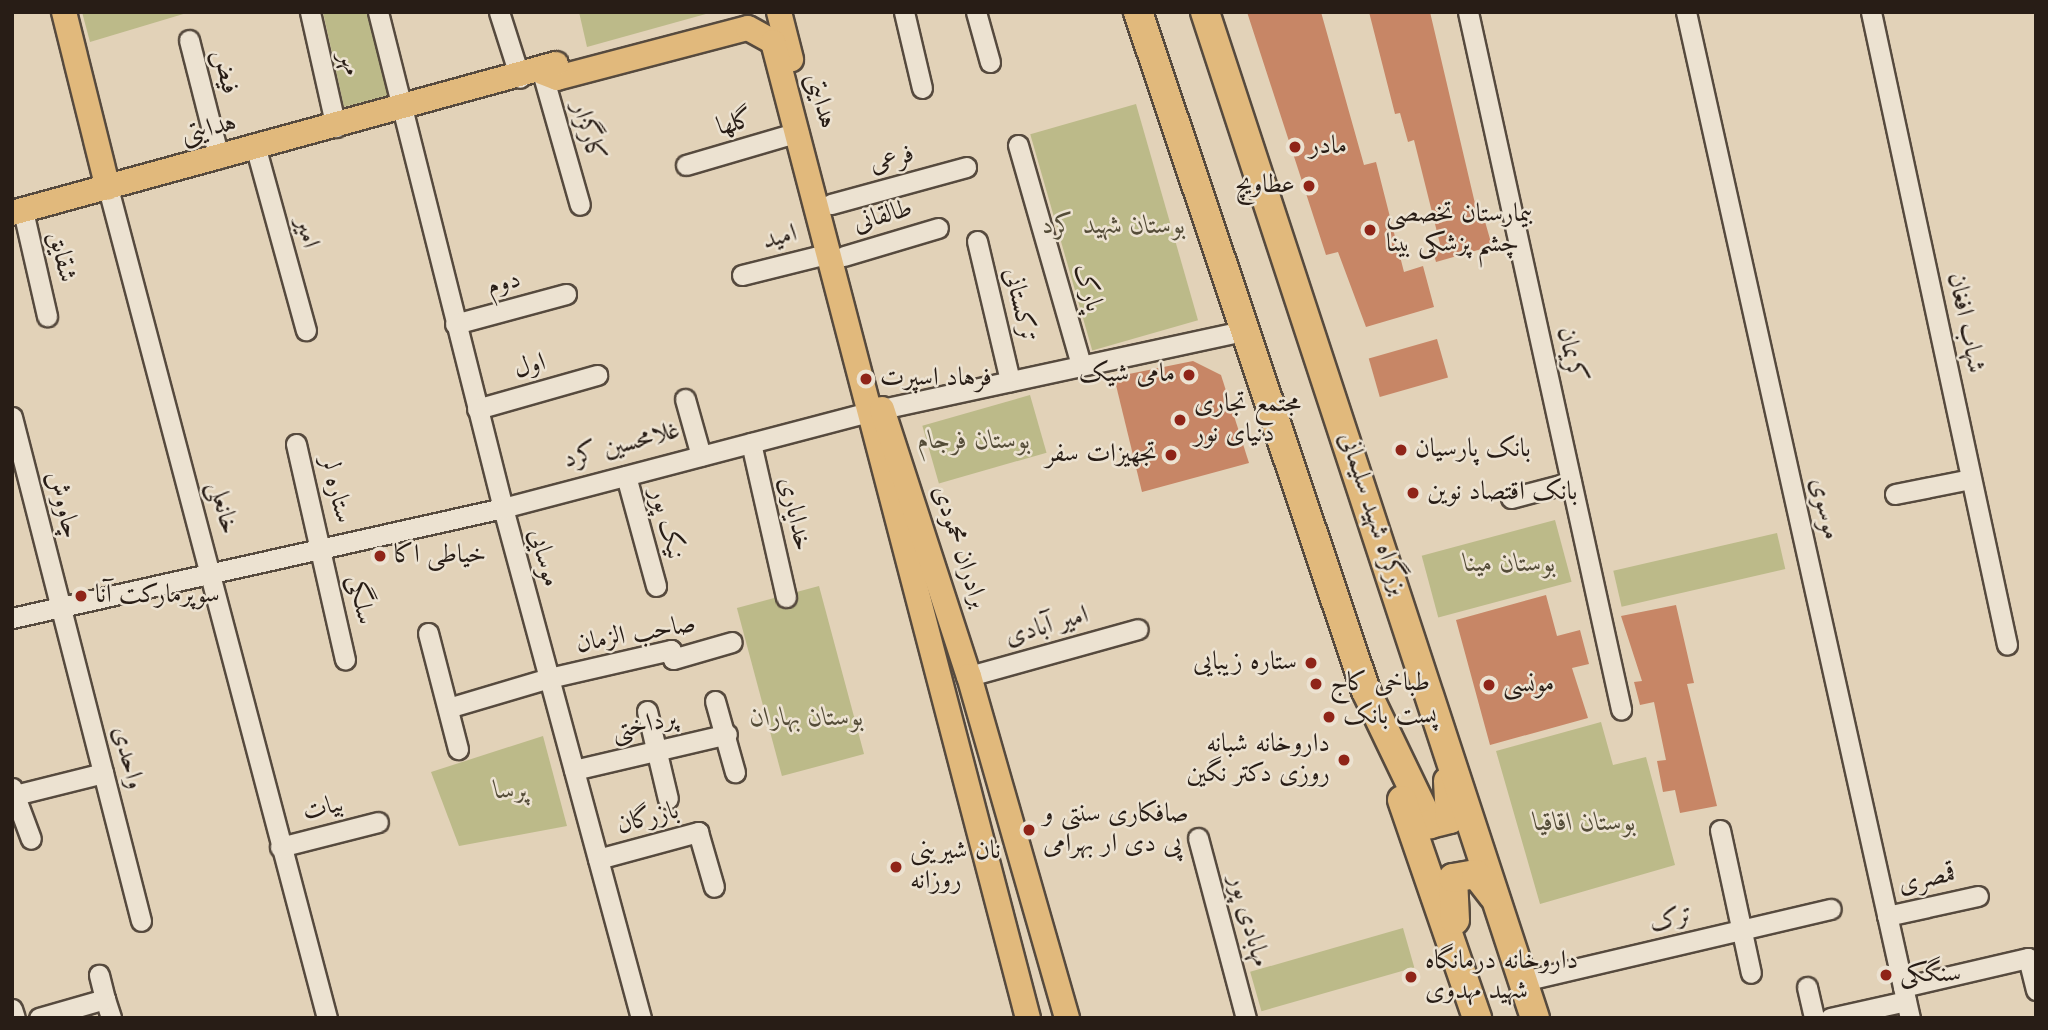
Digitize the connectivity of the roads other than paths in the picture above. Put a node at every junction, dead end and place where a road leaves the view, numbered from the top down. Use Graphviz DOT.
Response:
graph roads {
  1 [pos="64,12"];
  2 [pos="310,12"];
  3 [pos="378,12"];
  4 [pos="499,12"];
  5 [pos="767,12"];
  6 [pos="779,12"];
  7 [pos="904,12"];
  8 [pos="976,12"];
  9 [pos="1138,12"];
  10 [pos="1205,12"];
  11 [pos="1468,12"];
  12 [pos="1686,12"];
  13 [pos="1871,12"];
  14 [pos="189,40"];
  15 [pos="990,62"];
  16 [pos="531,75"];
  17 [pos="922,88"];
  18 [pos="401,110"];
  19 [pos="336,127"];
  20 [pos="798,132"];
  21 [pos="1018,145"];
  22 [pos="256,149"];
  23 [pos="219,158"];
  24 [pos="686,165"];
  25 [pos="967,167"];
  26 [pos="108,188"];
  27 [pos="831,204"];
  28 [pos="580,205"];
  29 [pos="17,212"];
  30 [pos="938,228"];
  31 [pos="976,241"];
  32 [pos="837,254"];
  33 [pos="742,275"];
  34 [pos="566,294"];
  35 [pos="47,316"];
  36 [pos="456,324"];
  37 [pos="306,330"];
  38 [pos="1246,330"];
  39 [pos="1081,365"];
  40 [pos="597,375"];
  41 [pos="1010,381"];
  42 [pos="685,400"];
  43 [pos="477,409"];
  44 [pos="875,411"];
  45 [pos="12,417"];
  46 [pos="751,443"];
  47 [pos="296,444"];
  48 [pos="701,456"];
  49 [pos="626,476"];
  50 [pos="1971,479"];
  51 [pos="1571,482"];
  52 [pos="1895,494"];
  53 [pos="1511,498"];
  54 [pos="503,508"];
  55 [pos="323,550"];
  56 [pos="208,576"];
  57 [pos="656,586"];
  58 [pos="786,597"];
  59 [pos="62,607"];
  60 [pos="12,618"];
  61 [pos="1138,629"];
  62 [pos="428,633"];
  63 [pos="732,642"];
  64 [pos="2007,645"];
  65 [pos="1421,658"];
  66 [pos="345,660"];
  67 [pos="969,676"];
  68 [pos="549,678"];
  69 [pos="1367,691"];
  70 [pos="715,701"];
  71 [pos="448,708"];
  72 [pos="1621,709"];
  73 [pos="647,710"];
  74 [pos="727,734"];
  75 [pos="458,749"];
  76 [pos="656,751"];
  77 [pos="574,770"];
  78 [pos="735,772"];
  79 [pos="103,773"];
  80 [pos="14,791"];
  81 [pos="668,799"];
  82 [pos="378,822"];
  83 [pos="1720,830"];
  84 [pos="1198,838"];
  85 [pos="31,839"];
  86 [pos="281,847"];
  87 [pos="598,859"];
  88 [pos="714,887"];
  89 [pos="1978,896"];
  90 [pos="1831,909"];
  91 [pos="1887,916"];
  92 [pos="141,921"];
  93 [pos="1742,930"];
  94 [pos="1751,973"];
  95 [pos="99,975"];
  96 [pos="1523,981"];
  97 [pos="1807,987"];
  98 [pos="2036,990"];
  99 [pos="105,999"];
  100 [pos="1906,1002"];
  101 [pos="1473,1007"];
  102 [pos="12,1009"];
  103 [pos="15,1018"];
  104 [pos="39,1018"];
  105 [pos="111,1018"];
  106 [pos="327,1018"];
  107 [pos="641,1018"];
  108 [pos="1028,1018"];
  109 [pos="1067,1018"];
  110 [pos="1246,1018"];
  111 [pos="1535,1018"];
  112 [pos="1814,1018"];
  113 [pos="1830,1018"];
  1 -- 26 [label="main road, خانعلی"];
  2 -- 19 [label="street, مهر"];
  3 -- 18 [label="street, موسایی"];
  4 -- 16 [label="street, کارگزار"];
  5 -- 16 [label="main road, هدایتی"];
  6 -- 27 [label="main road"];
  7 -- 17 [label="street"];
  8 -- 15 [label="street"];
  9 -- 38 [label="highway"];
  10 -- 65 [label="highway, بزرگراه شهید سلیمانی"];
  11 -- 51 [label="street, کریمان"];
  12 -- 91 [label="street, موسوی"];
  13 -- 50 [label="street, شهاب افغان"];
  14 -- 23 [label="street, فیض"];
  16 -- 18 [label="main road, هدایتی"];
  16 -- 20 [label="main road, هدایتی"];
  16 -- 28 [label="street, کارگزار"];
  18 -- 19 [label="main road, هدایتی"];
  18 -- 36 [label="street, موسایی"];
  19 -- 22 [label="main road, هدایتی"];
  20 -- 24 [label="street, گلها"];
  20 -- 32 [label="main road, هدایتی"];
  21 -- 39 [label="street, پارک"];
  22 -- 23 [label="main road, هدایتی"];
  22 -- 37 [label="street, امیر"];
  23 -- 26 [label="main road, هدایتی"];
  25 -- 27 [label="street, فرعی"];
  26 -- 29 [label="main road, هدایتی"];
  26 -- 56 [label="street, خانعلی"];
  27 -- 32 [label="main road"];
  29 -- 35 [label="street, شقایق"];
  30 -- 32 [label="street, طالقانی"];
  31 -- 41 [label="street, ترکستانی"];
  32 -- 33 [label="street, امید"];
  32 -- 44 [label="main road, هدایتی"];
  34 -- 36 [label="street, دوم"];
  36 -- 43 [label="street, موسایی"];
  38 -- 39 [label="street, غلامحسین کرد"];
  38 -- 69 [label="highway"];
  39 -- 41 [label="street, غلامحسین کرد"];
  40 -- 43 [label="street, اول"];
  41 -- 44 [label="street, غلامحسین کرد"];
  42 -- 48 [label="street"];
  43 -- 54 [label="street, موسایی"];
  44 -- 46 [label="street, غلامحسین کرد"];
  44 -- 67 [label="main road, برادران محمودی"];
  44 -- 108 [label="main road, برادران محمودی"];
  45 -- 59 [label="street, چاووش"];
  46 -- 48 [label="street, غلامحسین کرد"];
  46 -- 58 [label="street, خدایاری"];
  47 -- 55 [label="street, ستاره لر"];
  48 -- 49 [label="street, غلامحسین کرد"];
  49 -- 54 [label="street, غلامحسین کرد"];
  49 -- 57 [label="street, نیک پور"];
  50 -- 52 [label="street"];
  50 -- 64 [label="street, شهاب افغان"];
  51 -- 53 [label="street"];
  51 -- 72 [label="street, کریمان"];
  54 -- 55 [label="street, غلامحسین کرد"];
  54 -- 68 [label="street, موسایی"];
  55 -- 56 [label="street, غلامحسین کرد"];
  55 -- 66 [label="street, سلگی"];
  56 -- 59 [label="street, غلامحسین کرد"];
  56 -- 86 [label="street, خانعلی"];
  59 -- 60 [label="street, غلامحسین کرد"];
  59 -- 79 [label="street, واحدی"];
  61 -- 67 [label="street, امیر آبادی"];
  62 -- 71 [label="street"];
  63 -- 68 [label="street, صاحب الزمان"];
  65 -- 69 [label="highway"];
  65 -- 96 [label="highway, بزرگراه شهید سلیمانی"];
  67 -- 109 [label="main road, برادران محمودی"];
  68 -- 71 [label="street"];
  68 -- 77 [label="street, موسایی"];
  69 -- 101 [label="highway"];
  70 -- 74 [label="street"];
  71 -- 75 [label="street"];
  73 -- 76 [label="street"];
  74 -- 76 [label="street, پرداختی"];
  74 -- 78 [label="street"];
  76 -- 77 [label="street, پرداختی"];
  76 -- 81 [label="street"];
  77 -- 87 [label="street, موسایی"];
  79 -- 80 [label="street"];
  79 -- 92 [label="street, واحدی"];
  80 -- 85 [label="street"];
  82 -- 86 [label="street, بیات"];
  83 -- 93 [label="street"];
  84 -- 110 [label="street, مهابادی پور"];
  86 -- 106 [label="street, خانعلی"];
  87 -- 88 [label="street, بازرگان"];
  87 -- 107 [label="street, موسایی"];
  89 -- 91 [label="street, قمصری"];
  90 -- 93 [label="street, ترک"];
  91 -- 100 [label="street, موسوی"];
  93 -- 94 [label="street"];
  93 -- 96 [label="street, ترک"];
  95 -- 99 [label="street"];
  96 -- 101 [label="highway"];
  96 -- 111 [label="highway, بزرگراه شهید سلیمانی"];
  97 -- 112 [label="street"];
  98 -- 100 [label="street"];
  99 -- 104 [label="street"];
  99 -- 105 [label="street"];
  100 -- 113 [label="street"];
  102 -- 103 [label="street"];
}
